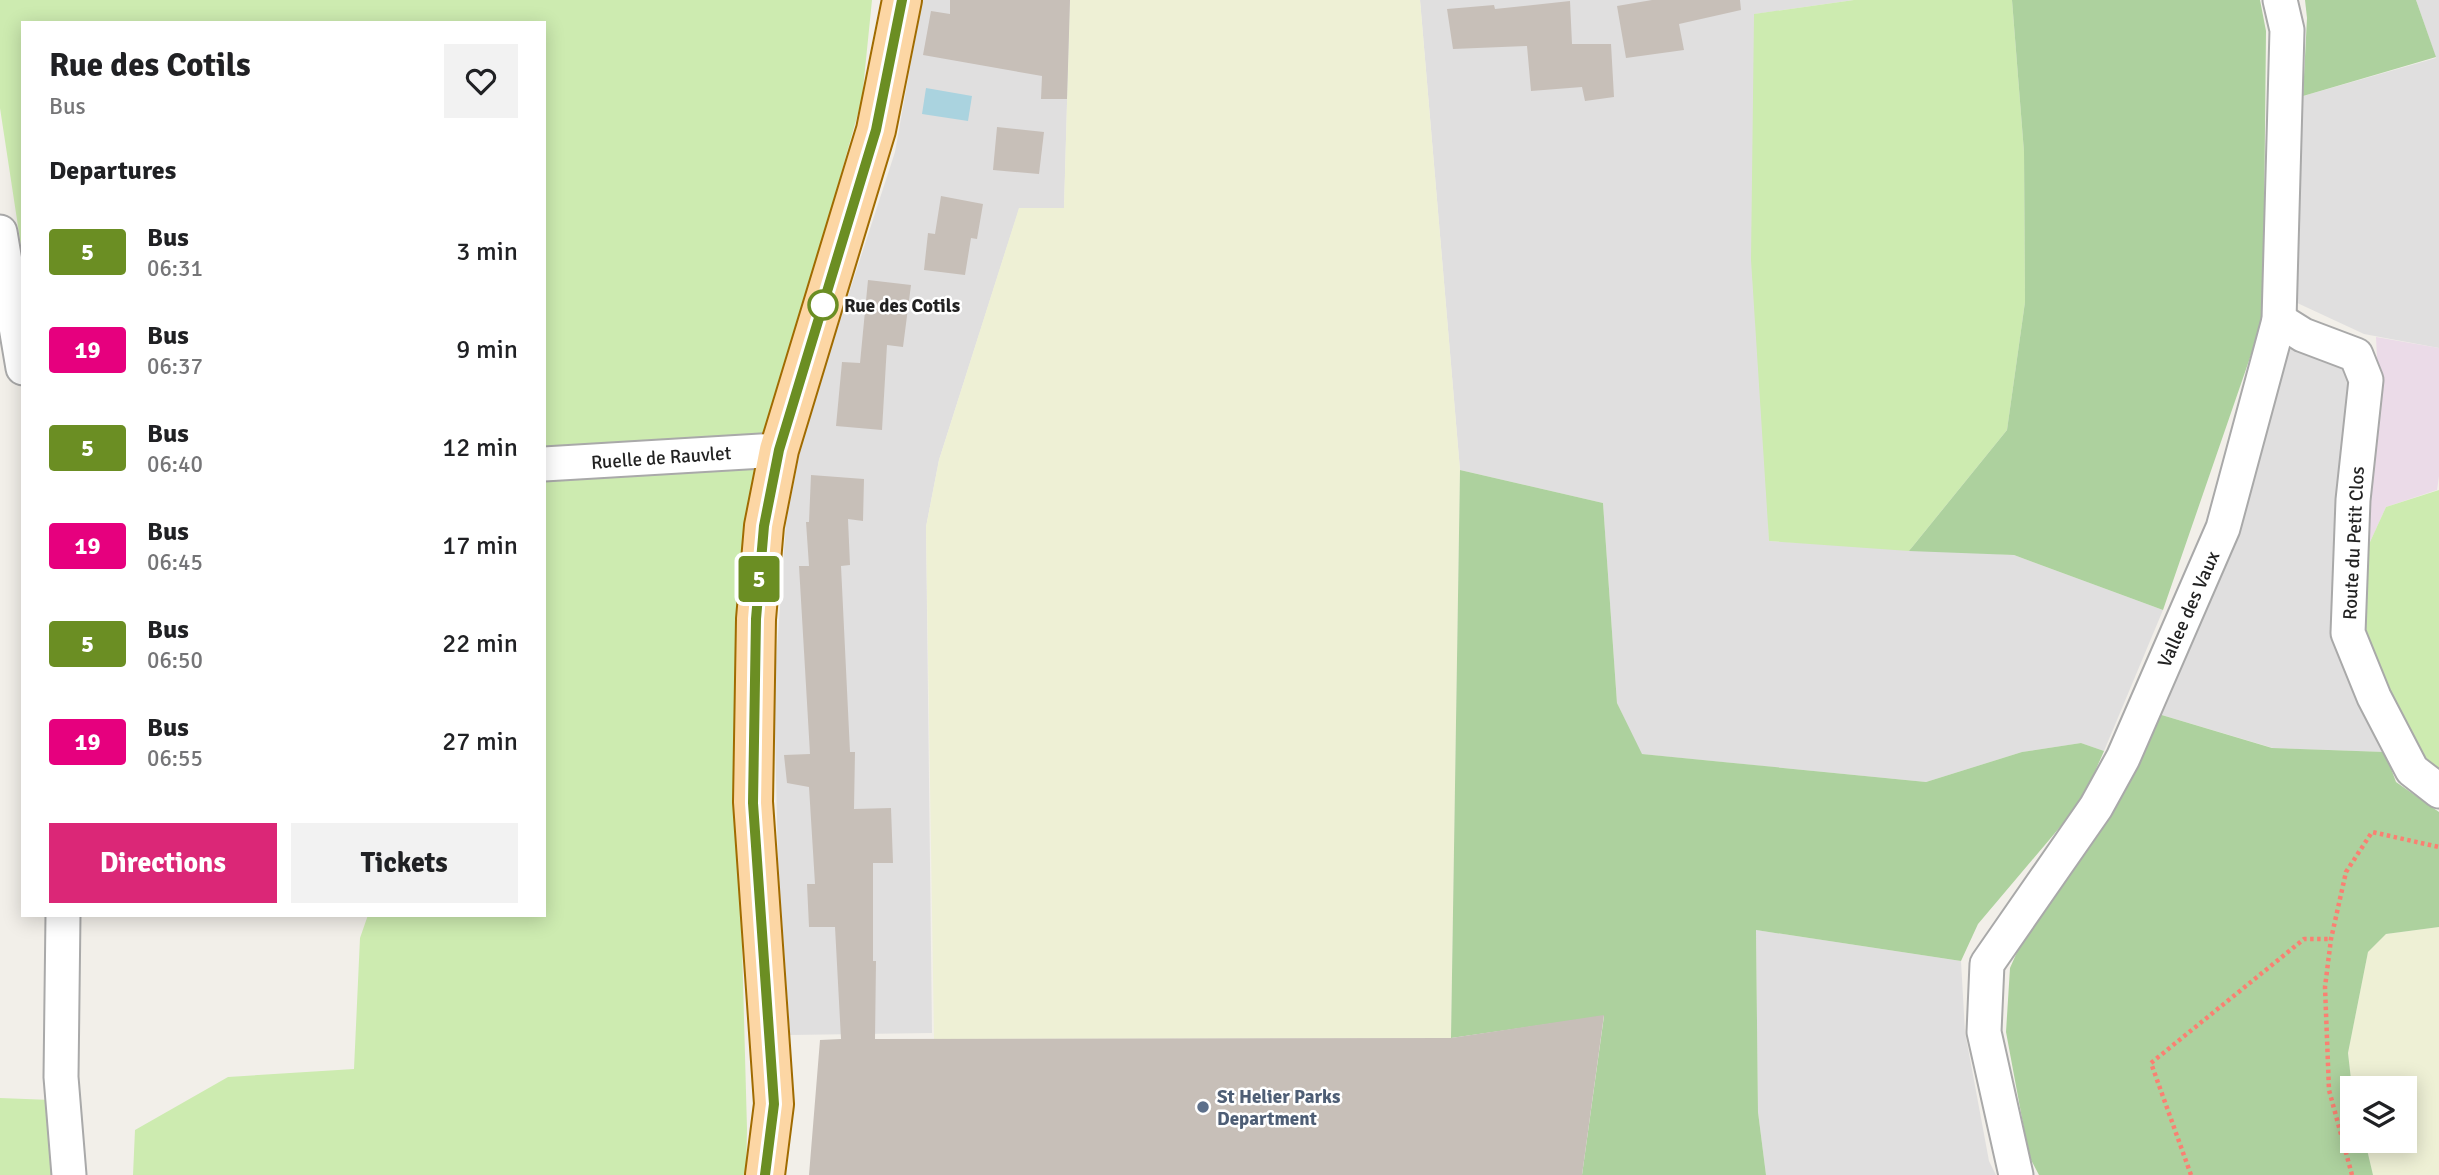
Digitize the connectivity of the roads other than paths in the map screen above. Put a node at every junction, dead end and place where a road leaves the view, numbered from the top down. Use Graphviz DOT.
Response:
graph roads {
  1 [pos="902,0"];
  2 [pos="2280,0"];
  3 [pos="0,232"];
  4 [pos="2278,320"];
  5 [pos="21,356"];
  6 [pos="779,450"];
  7 [pos="546,464"];
  8 [pos="2439,791"];
  9 [pos="63,917"];
  10 [pos="69,1175"];
  11 [pos="765,1175"];
  12 [pos="2016,1175"];
  1 -- 6 [label="main road"];
  2 -- 4 [label="street, Vallee des Vaux"];
  3 -- 5 [label="street"];
  4 -- 8 [label="street, Route du Petit Clos"];
  4 -- 12 [label="street, Vallee des Vaux"];
  6 -- 7 [label="street, Ruelle de Rauvlet"];
  6 -- 11 [label="main road"];
  9 -- 10 [label="street"];
}
